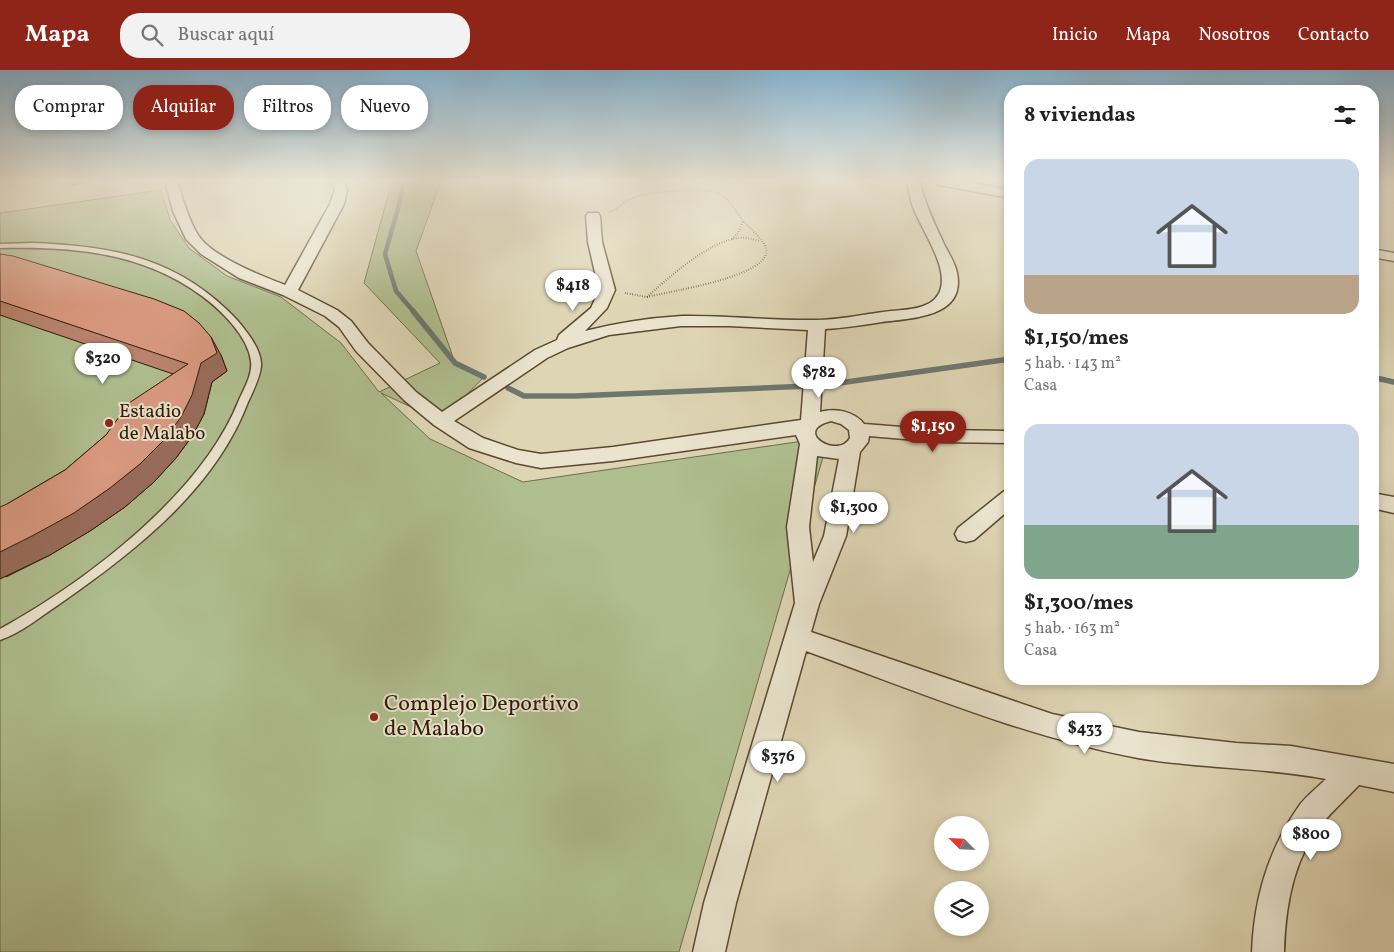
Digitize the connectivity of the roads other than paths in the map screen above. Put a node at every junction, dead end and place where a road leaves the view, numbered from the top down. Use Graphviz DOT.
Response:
graph roads {
  1 [pos="185,222"];
  2 [pos="326,222"];
  3 [pos="593,222"];
  4 [pos="927,222"];
  5 [pos="0,246"];
  6 [pos="1379,254"];
  7 [pos="1394,257"];
  8 [pos="289,292"];
  9 [pos="817,325"];
  10 [pos="558,345"];
  11 [pos="441,420"];
  12 [pos="808,431"];
  13 [pos="1004,437"];
  14 [pos="855,440"];
  15 [pos="1004,502"];
  16 [pos="1379,502"];
  17 [pos="1394,505"];
  18 [pos="966,534"];
  19 [pos="807,604"];
  20 [pos="0,635"];
  21 [pos="798,638"];
  22 [pos="1354,771"];
  23 [pos="1394,778"];
  24 [pos="709,952"];
  25 [pos="1268,952"];
  1 -- 8 [label="street"];
  2 -- 8 [label="street"];
  3 -- 10 [label="street"];
  4 -- 9 [label="street"];
  5 -- 20 [label="lane"];
  6 -- 7 [label="street"];
  8 -- 11 [label="street"];
  9 -- 10 [label="street"];
  9 -- 12 [label="street"];
  10 -- 11 [label="street"];
  11 -- 12 [label="street"];
  12 -- 14 [label="street"];
  12 -- 14 [label="street"];
  12 -- 19 [label="street"];
  13 -- 14 [label="street"];
  14 -- 19 [label="street"];
  15 -- 18 [label="street"];
  16 -- 17 [label="street"];
  19 -- 21 [label="street"];
  21 -- 22 [label="street"];
  21 -- 24 [label="street"];
  22 -- 23 [label="street"];
  22 -- 25 [label="street"];
}
